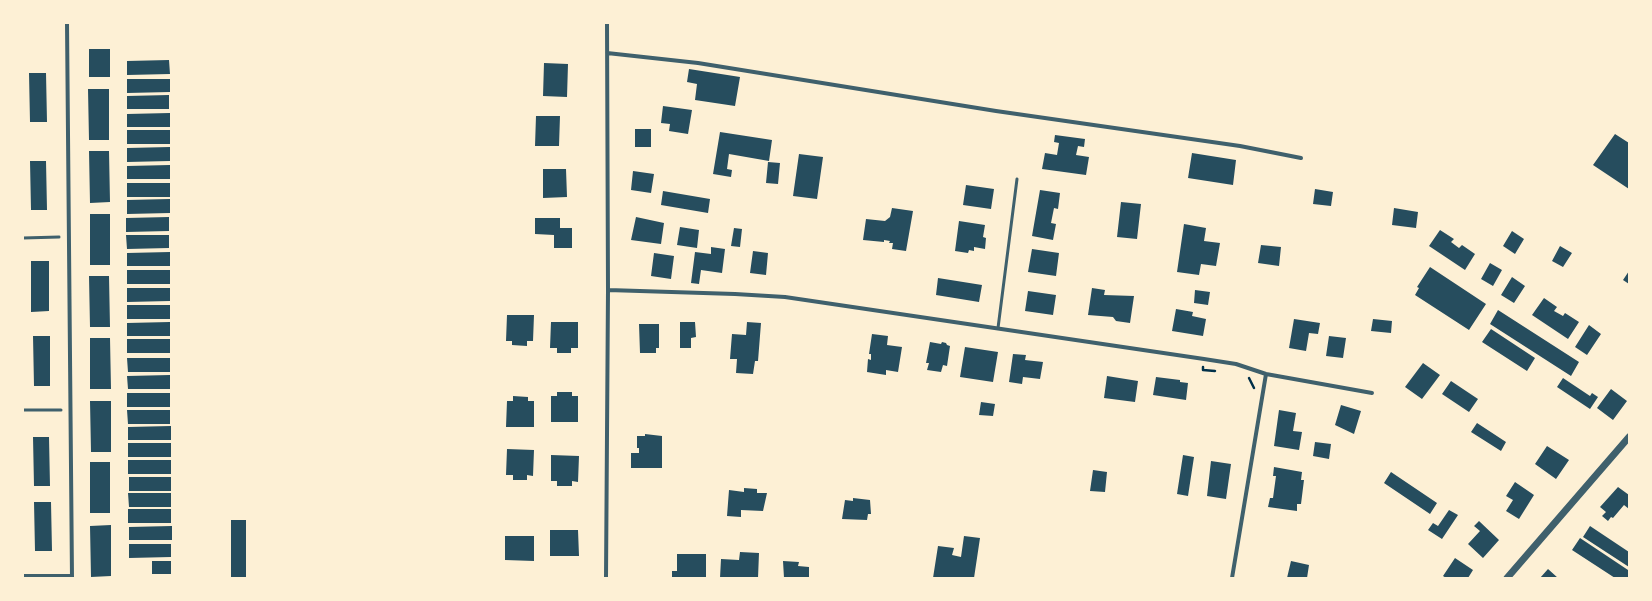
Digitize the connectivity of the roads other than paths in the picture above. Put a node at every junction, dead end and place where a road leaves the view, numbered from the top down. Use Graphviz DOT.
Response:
graph roads {
  1 [pos="67,23"];
  2 [pos="607,23"];
  3 [pos="607,53"];
  4 [pos="1302,158"];
  5 [pos="1017,179"];
  6 [pos="59,237"];
  7 [pos="23,238"];
  8 [pos="608,290"];
  9 [pos="998,328"];
  10 [pos="1266,374"];
  11 [pos="1372,393"];
  12 [pos="23,410"];
  13 [pos="61,410"];
  14 [pos="1628,440"];
  15 [pos="23,576"];
  16 [pos="72,577"];
  17 [pos="606,578"];
  18 [pos="1232,578"];
  19 [pos="1507,578"];
  1 -- 16 [label="street"];
  2 -- 3 [label="street"];
  3 -- 4 [label="street"];
  3 -- 8 [label="street"];
  5 -- 9 [label="lane"];
  6 -- 7 [label="lane"];
  8 -- 9 [label="street"];
  8 -- 17 [label="street"];
  9 -- 10 [label="street"];
  10 -- 11 [label="street"];
  10 -- 18 [label="street"];
  12 -- 13 [label="lane"];
  14 -- 19 [label="street"];
  15 -- 16 [label="street"];
}
